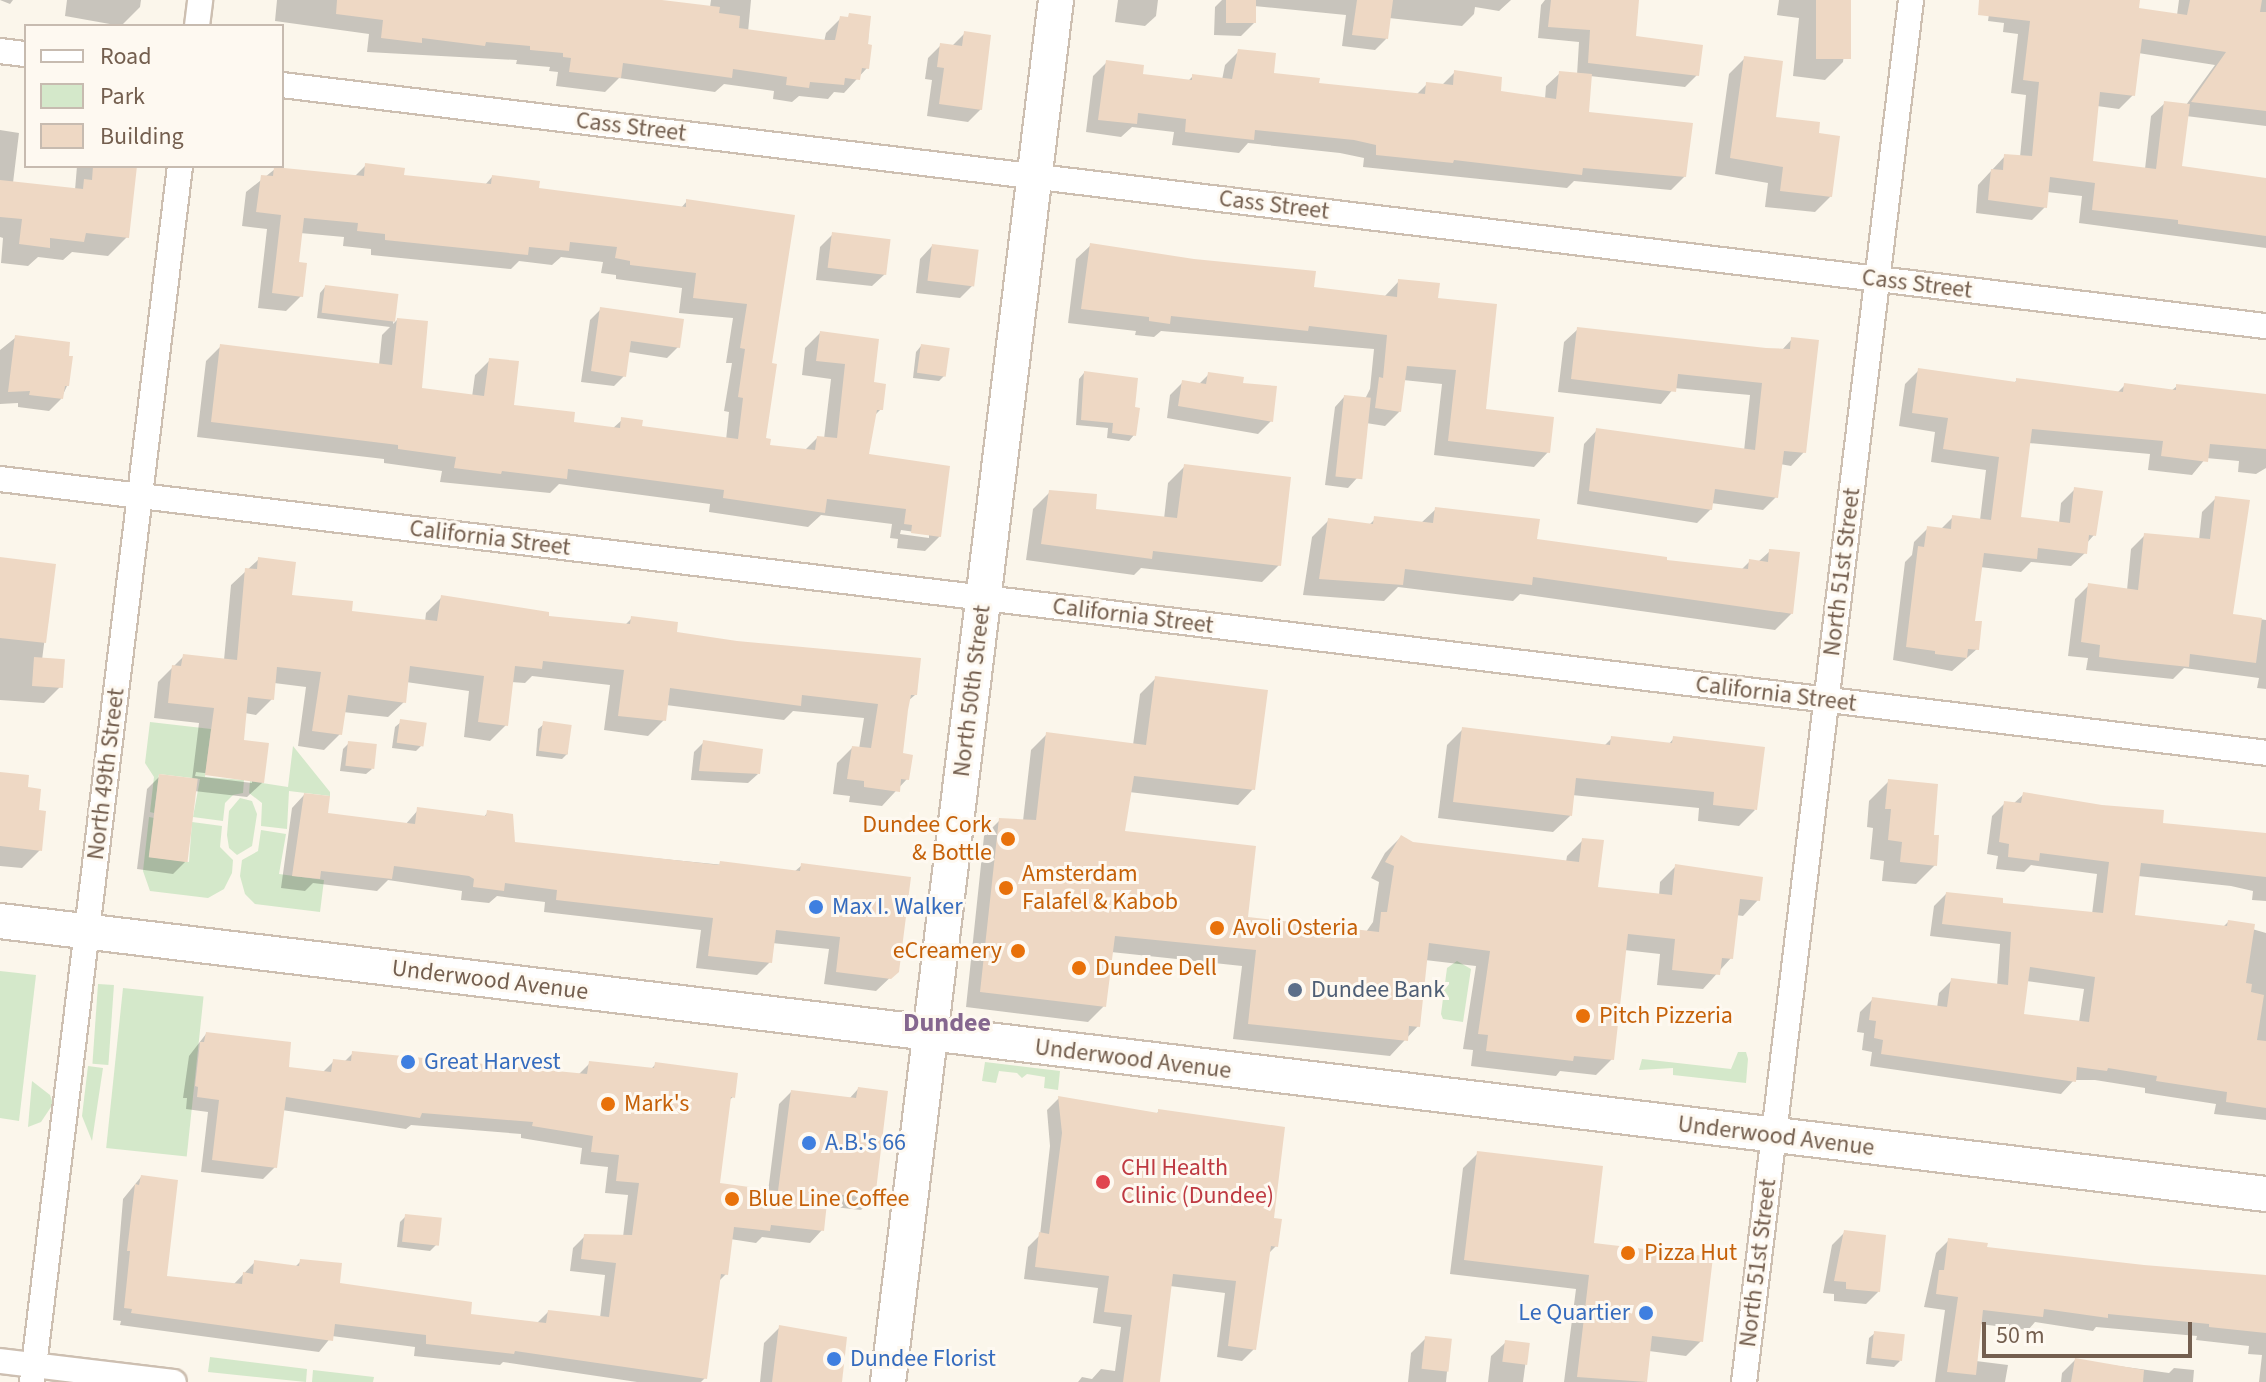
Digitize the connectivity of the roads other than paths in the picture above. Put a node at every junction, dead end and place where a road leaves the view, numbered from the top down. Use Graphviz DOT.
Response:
graph roads {
  1 [pos="200,0"];
  2 [pos="1056,0"];
  3 [pos="1911,0"];
  4 [pos="197,24"];
  5 [pos="0,51"];
  6 [pos="24,54"];
  7 [pos="284,85"];
  8 [pos="180,168"];
  9 [pos="1034,176"];
  10 [pos="1878,279"];
  11 [pos="2266,326"];
  12 [pos="0,479"];
  13 [pos="139,496"];
  14 [pos="983,598"];
  15 [pos="1827,700"];
  16 [pos="2266,753"];
  17 [pos="0,921"];
  18 [pos="88,931"];
  19 [pos="931,1034"];
  20 [pos="1773,1135"];
  21 [pos="2266,1194"];
  22 [pos="0,1361"];
  23 [pos="33,1373"];
  24 [pos="174,1382"];
  25 [pos="888,1382"];
  26 [pos="1744,1382"];
  1 -- 4 [label="street"];
  2 -- 9 [label="main road, North 50th Street"];
  3 -- 10 [label="street, North 51st Street"];
  5 -- 6 [label="street"];
  7 -- 9 [label="street, Cass Street"];
  8 -- 13 [label="street, North 49th Street"];
  9 -- 10 [label="street, Cass Street"];
  9 -- 14 [label="main road, North 50th Street"];
  10 -- 11 [label="street, Cass Street"];
  10 -- 15 [label="street, North 51st Street"];
  12 -- 13 [label="street, California Street"];
  13 -- 14 [label="street, California Street"];
  13 -- 18 [label="street, North 49th Street"];
  14 -- 15 [label="street, California Street"];
  14 -- 19 [label="main road, North 50th Street"];
  15 -- 16 [label="street, California Street"];
  15 -- 20 [label="street, North 51st Street"];
  17 -- 18 [label="main road, Underwood Avenue"];
  18 -- 19 [label="main road, Underwood Avenue"];
  18 -- 23 [label="street, North 49th Street"];
  19 -- 20 [label="main road, Underwood Avenue"];
  19 -- 25 [label="main road, North 50th Street"];
  20 -- 21 [label="main road, Underwood Avenue"];
  20 -- 26 [label="street, North 51st Street"];
  22 -- 23 [label="street"];
  23 -- 24 [label="street"];
}
